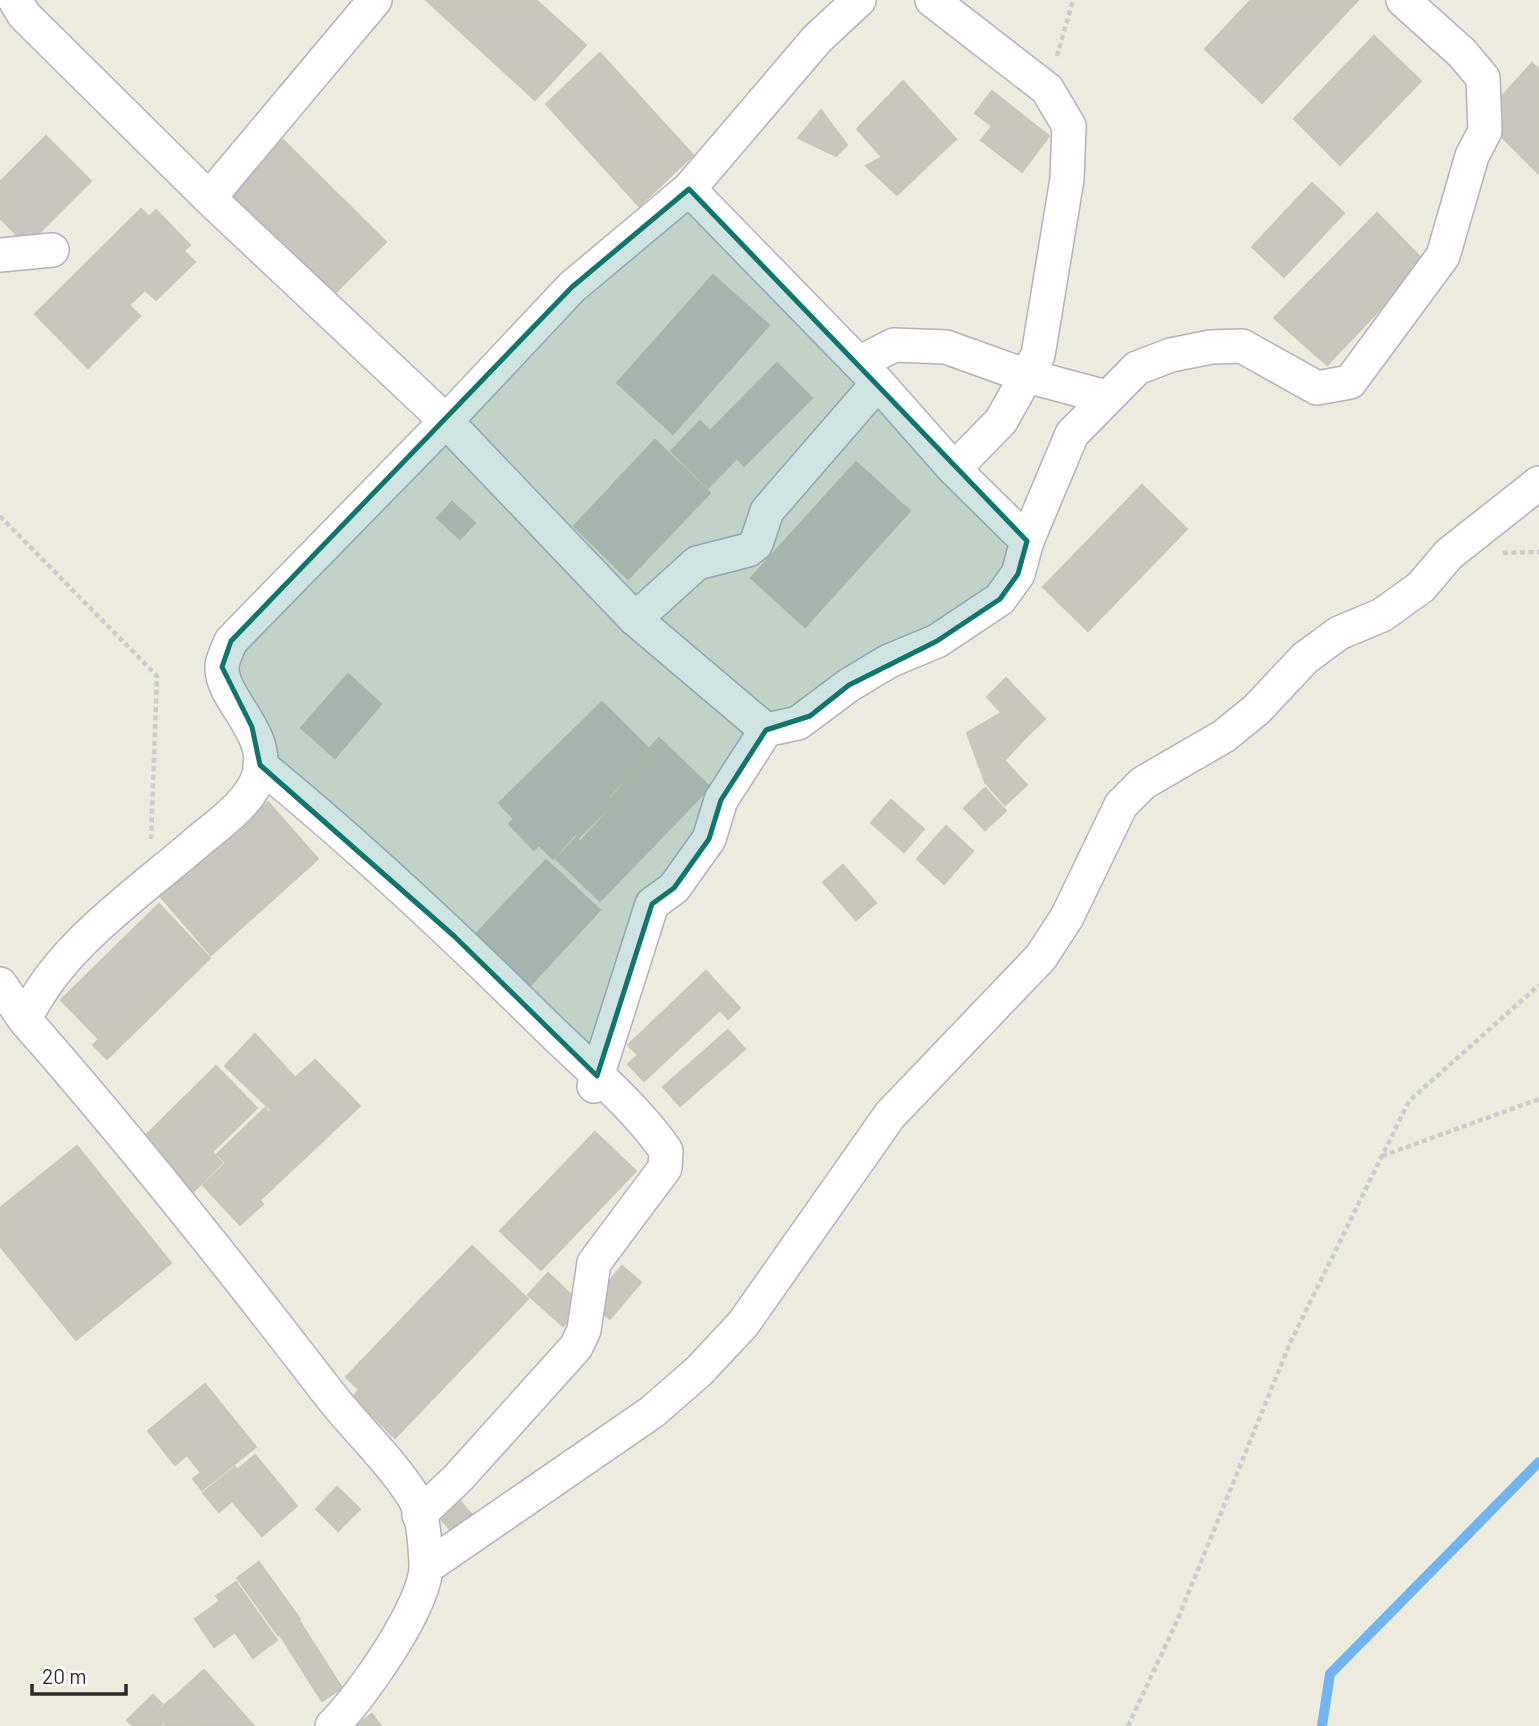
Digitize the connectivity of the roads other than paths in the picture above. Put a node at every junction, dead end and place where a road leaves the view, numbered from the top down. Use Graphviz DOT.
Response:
graph roads {
  1 [pos="15,0"];
  2 [pos="375,0"];
  3 [pos="859,0"];
  4 [pos="932,0"];
  5 [pos="1403,0"];
  6 [pos="689,188"];
  7 [pos="209,198"];
  8 [pos="52,250"];
  9 [pos="0,255"];
  10 [pos="869,373"];
  11 [pos="1027,376"];
  12 [pos="1106,397"];
  13 [pos="446,421"];
  14 [pos="954,469"];
  15 [pos="1539,483"];
  16 [pos="1027,541"];
  17 [pos="635,619"];
  18 [pos="766,730"];
  19 [pos="260,765"];
  20 [pos="0,984"];
  21 [pos="26,1020"];
  22 [pos="595,1081"];
  23 [pos="419,1515"];
  24 [pos="427,1567"];
  25 [pos="332,1726"];
  1 -- 7 [label="street"];
  2 -- 7 [label="street"];
  3 -- 6 [label="street"];
  4 -- 11 [label="street"];
  5 -- 12 [label="street"];
  6 -- 10 [label="street"];
  6 -- 13 [label="street"];
  7 -- 13 [label="street"];
  8 -- 9 [label="street"];
  10 -- 11 [label="street"];
  10 -- 14 [label="street"];
  10 -- 17 [label="street"];
  11 -- 12 [label="street"];
  11 -- 14 [label="street"];
  12 -- 16 [label="street"];
  13 -- 17 [label="street"];
  13 -- 19 [label="street"];
  14 -- 16 [label="street"];
  15 -- 24 [label="street"];
  16 -- 18 [label="street"];
  17 -- 18 [label="street"];
  18 -- 22 [label="street"];
  19 -- 21 [label="street"];
  19 -- 22 [label="street"];
  20 -- 21 [label="street"];
  21 -- 23 [label="street"];
  22 -- 23 [label="street"];
  23 -- 24 [label="street"];
  24 -- 25 [label="street"];
}
